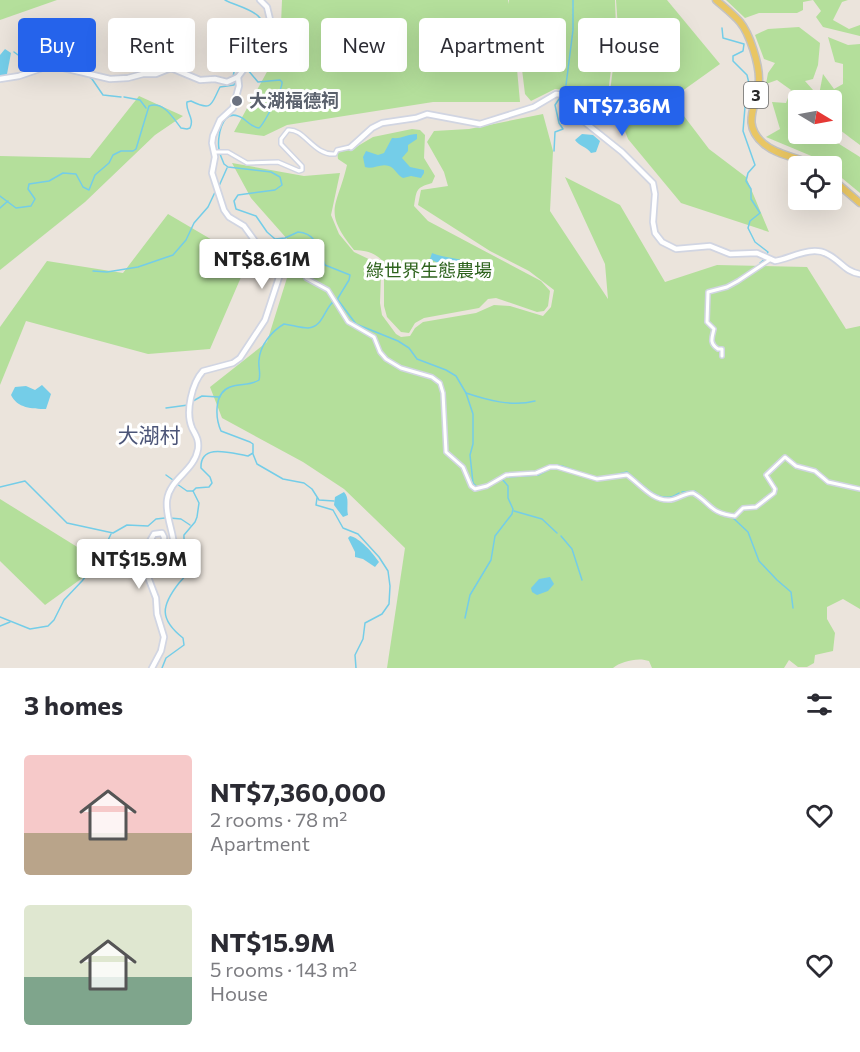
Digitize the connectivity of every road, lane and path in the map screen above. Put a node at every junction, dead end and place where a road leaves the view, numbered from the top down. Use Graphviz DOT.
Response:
graph roads {
  1 [pos="260,0"];
  2 [pos="716,0"];
  3 [pos="238,76"];
  4 [pos="0,79"];
  5 [pos="351,147"];
  6 [pos="214,152"];
  7 [pos="792,156"];
  8 [pos="842,187"];
  9 [pos="860,203"];
  10 [pos="285,254"];
  11 [pos="771,260"];
  12 [pos="860,274"];
  13 [pos="722,356"];
  14 [pos="860,489"];
  15 [pos="152,668"];
  1 -- 3 [label="street"];
  2 -- 7 [label="main road, 3"];
  3 -- 4 [label="street"];
  3 -- 6 [label="street"];
  5 -- 6 [label="street"];
  5 -- 11 [label="street"];
  6 -- 10 [label="street"];
  8 -- 9 [label="main road"];
  10 -- 14 [label="street"];
  10 -- 15 [label="street"];
  11 -- 12 [label="street"];
  11 -- 13 [label="street"];
}
